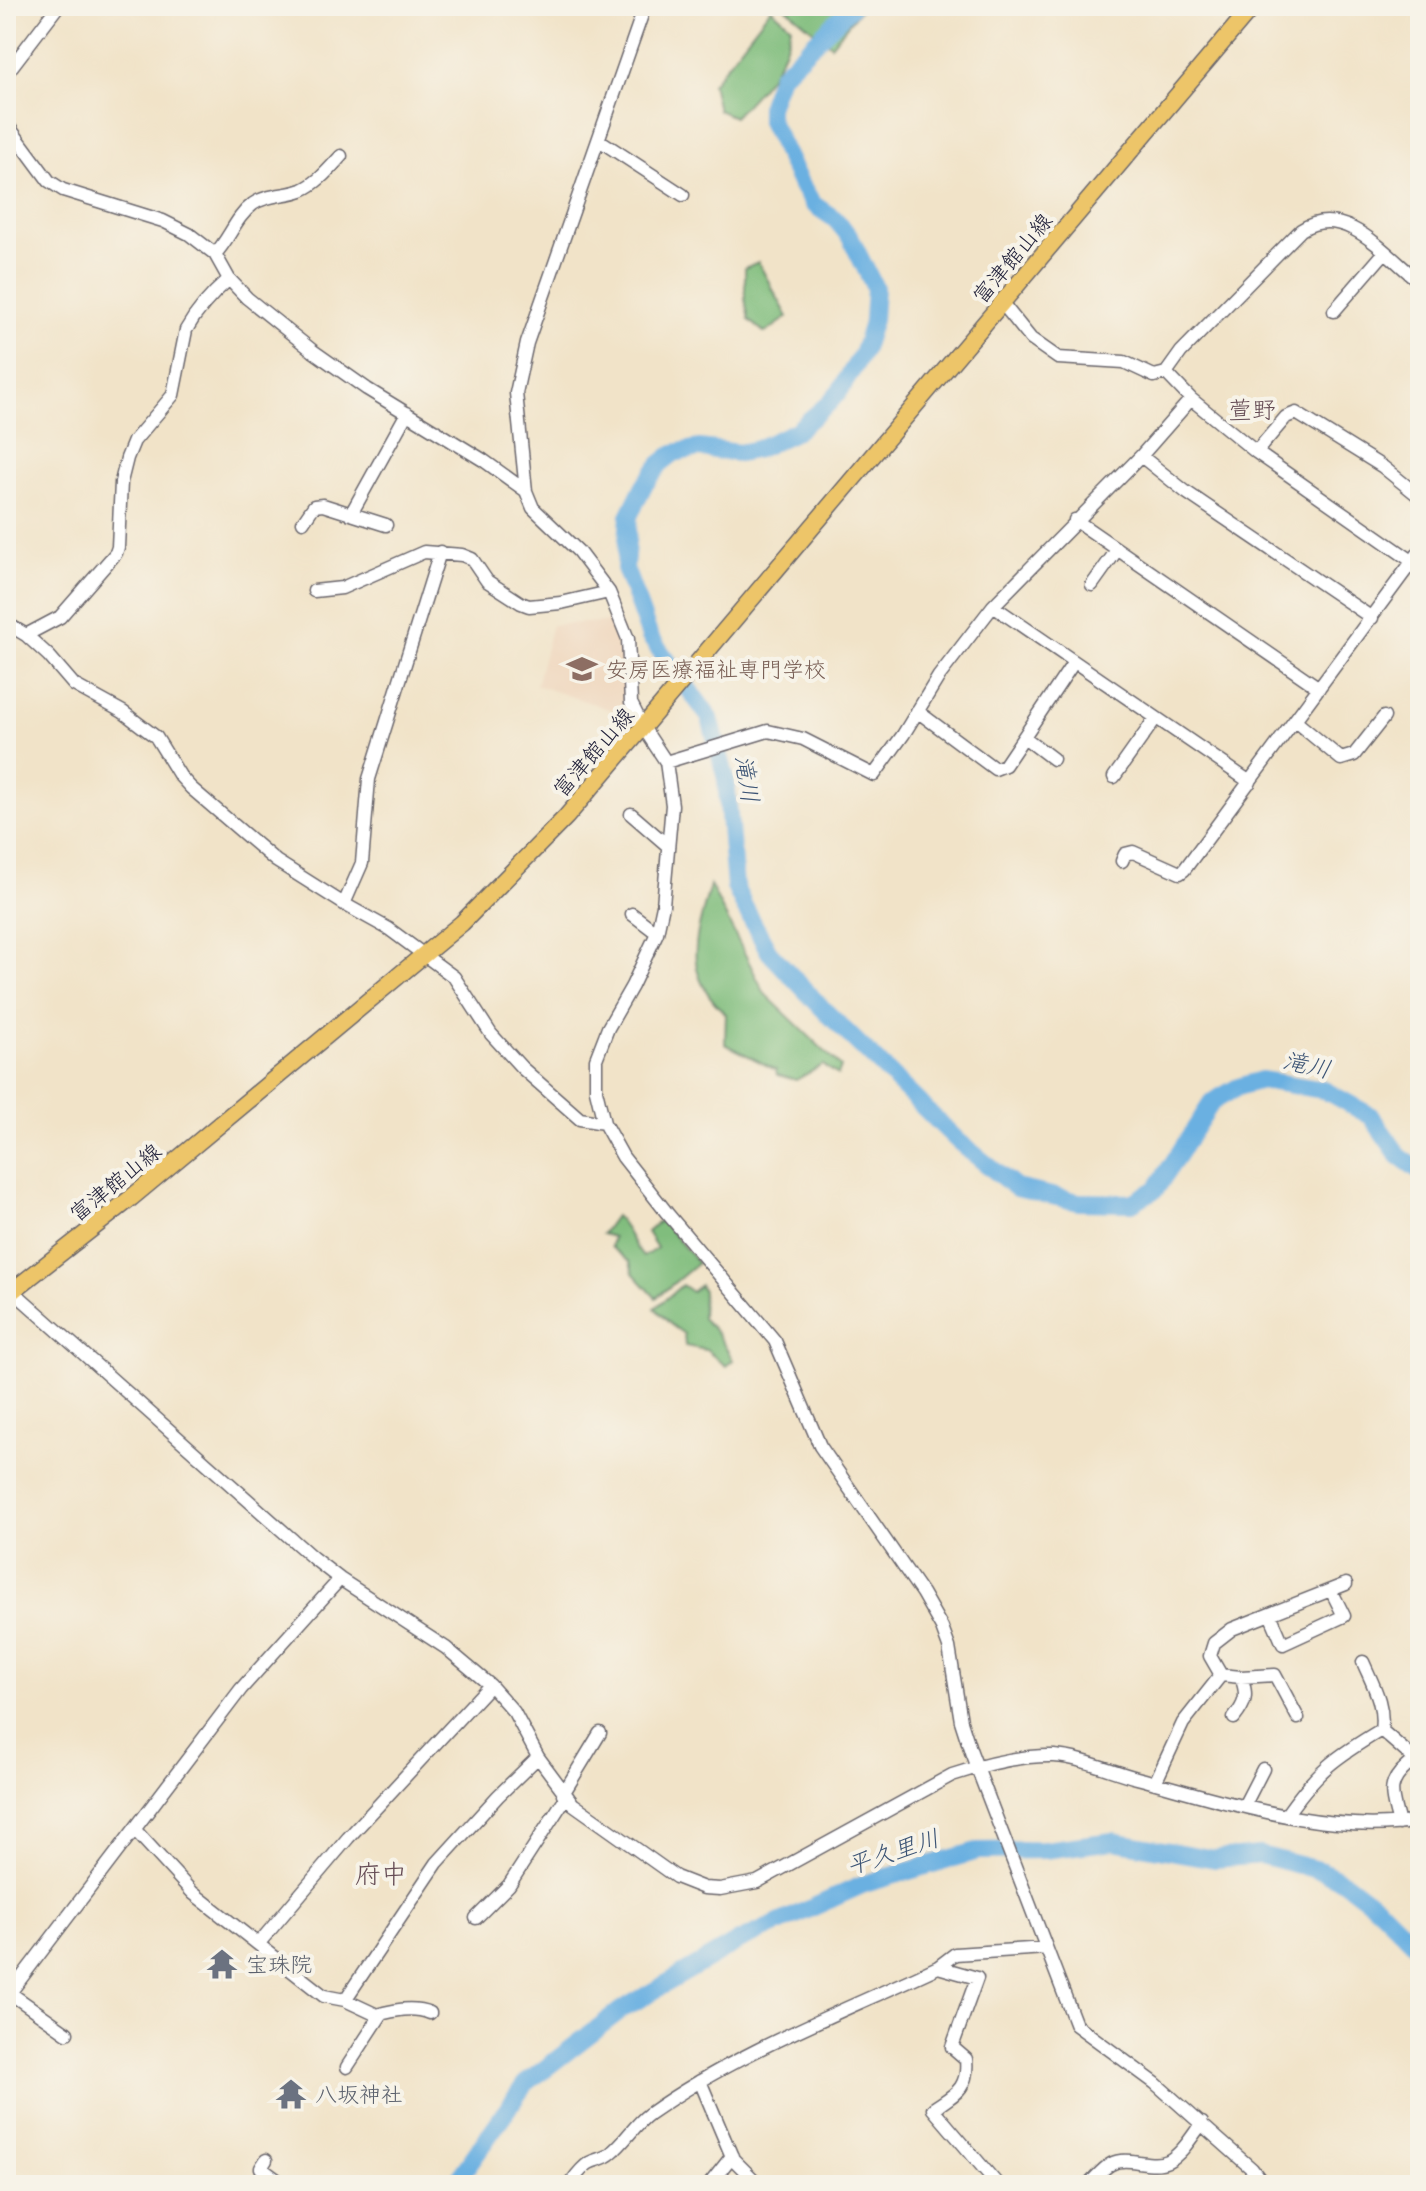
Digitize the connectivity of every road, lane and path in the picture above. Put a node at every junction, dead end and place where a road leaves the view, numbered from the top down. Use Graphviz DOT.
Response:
graph roads {
  1 [pos="58,6"];
  2 [pos="645,6"];
  3 [pos="1253,6"];
  4 [pos="6,74"];
  5 [pos="6,123"];
  6 [pos="599,140"];
  7 [pos="341,156"];
  8 [pos="683,195"];
  9 [pos="1385,252"];
  10 [pos="215,254"];
  11 [pos="229,279"];
  12 [pos="1420,282"];
  13 [pos="1002,303"];
  14 [pos="1334,311"];
  15 [pos="1166,373"];
  16 [pos="1191,399"];
  17 [pos="407,413"];
  18 [pos="1256,452"];
  19 [pos="1141,456"];
  20 [pos="526,491"];
  21 [pos="1420,497"];
  22 [pos="351,514"];
  23 [pos="1075,520"];
  24 [pos="303,522"];
  25 [pos="386,525"];
  26 [pos="1117,550"];
  27 [pos="440,552"];
  28 [pos="1416,556"];
  29 [pos="1092,585"];
  30 [pos="314,591"];
  31 [pos="609,592"];
  32 [pos="993,606"];
  33 [pos="1372,618"];
  34 [pos="6,623"];
  35 [pos="26,635"];
  36 [pos="1074,662"];
  37 [pos="1319,688"];
  38 [pos="917,711"];
  39 [pos="1384,717"];
  40 [pos="1155,719"];
  41 [pos="1295,721"];
  42 [pos="643,727"];
  43 [pos="1024,737"];
  44 [pos="1053,759"];
  45 [pos="666,762"];
  46 [pos="1114,777"];
  47 [pos="1250,782"];
  48 [pos="631,814"];
  49 [pos="668,846"];
  50 [pos="1122,861"];
  51 [pos="344,904"];
  52 [pos="632,914"];
  53 [pos="657,933"];
  54 [pos="424,955"];
  55 [pos="604,1123"];
  56 [pos="10,1294"];
  57 [pos="340,1579"];
  58 [pos="1346,1584"];
  59 [pos="1331,1590"];
  60 [pos="1270,1614"];
  61 [pos="1363,1662"];
  62 [pos="1221,1675"];
  63 [pos="1241,1677"];
  64 [pos="490,1685"];
  65 [pos="1234,1718"];
  66 [pos="1298,1718"];
  67 [pos="1381,1730"];
  68 [pos="600,1733"];
  69 [pos="538,1757"];
  70 [pos="1420,1764"];
  71 [pos="977,1767"];
  72 [pos="1263,1769"];
  73 [pos="1155,1783"];
  74 [pos="565,1796"];
  75 [pos="1244,1806"];
  76 [pos="1286,1815"];
  77 [pos="1420,1821"];
  78 [pos="1399,1824"];
  79 [pos="135,1830"];
  80 [pos="476,1918"];
  81 [pos="259,1943"];
  82 [pos="1046,1948"];
  83 [pos="938,1967"];
  84 [pos="8,1996"];
  85 [pos="345,2000"];
  86 [pos="430,2013"];
  87 [pos="381,2015"];
  88 [pos="67,2033"];
  89 [pos="347,2067"];
  90 [pos="700,2081"];
  91 [pos="1202,2123"];
  92 [pos="732,2156"];
  93 [pos="266,2160"];
  94 [pos="758,2184"];
  95 [pos="278,2185"];
  96 [pos="569,2185"];
  97 [pos="709,2185"];
  98 [pos="998,2185"];
  99 [pos="1088,2185"];
  100 [pos="1264,2185"];
  1 -- 4 [label="street"];
  2 -- 6 [label="street"];
  3 -- 13 [label="main road, 富津館山線"];
  5 -- 10 [label="street"];
  6 -- 8 [label="street"];
  6 -- 20 [label="street"];
  7 -- 10 [label="street"];
  9 -- 12 [label="street"];
  9 -- 14 [label="street"];
  9 -- 15 [label="street"];
  10 -- 11 [label="street"];
  11 -- 17 [label="street"];
  11 -- 35 [label="street"];
  13 -- 15 [label="street"];
  13 -- 42 [label="main road, 富津館山線"];
  15 -- 16 [label="street"];
  16 -- 18 [label="street"];
  16 -- 19 [label="street"];
  17 -- 20 [label="street"];
  17 -- 22 [label="street"];
  18 -- 21 [label="street"];
  18 -- 28 [label="street"];
  19 -- 23 [label="street"];
  19 -- 33 [label="street"];
  20 -- 31 [label="street"];
  22 -- 24 [label="street"];
  22 -- 25 [label="street"];
  23 -- 26 [label="street"];
  23 -- 32 [label="street"];
  26 -- 29 [label="street"];
  26 -- 37 [label="street"];
  27 -- 30 [label="street"];
  27 -- 31 [label="street"];
  27 -- 51 [label="street"];
  28 -- 33 [label="street"];
  31 -- 42 [label="street"];
  32 -- 36 [label="street"];
  32 -- 38 [label="street"];
  33 -- 37 [label="street"];
  34 -- 35 [label="street"];
  35 -- 51 [label="street"];
  36 -- 40 [label="street"];
  36 -- 43 [label="street"];
  37 -- 41 [label="street"];
  38 -- 43 [label="street"];
  38 -- 45 [label="street"];
  39 -- 41 [label="street"];
  40 -- 46 [label="street"];
  40 -- 47 [label="street"];
  41 -- 47 [label="street"];
  42 -- 45 [label="street"];
  42 -- 54 [label="main road, 富津館山線"];
  43 -- 44 [label="street"];
  45 -- 49 [label="street"];
  47 -- 50 [label="street"];
  48 -- 49 [label="street"];
  49 -- 53 [label="street"];
  51 -- 54 [label="street"];
  52 -- 53 [label="street"];
  53 -- 55 [label="street"];
  54 -- 55 [label="street"];
  54 -- 56 [label="main road, 富津館山線"];
  55 -- 71 [label="street"];
  56 -- 57 [label="street"];
  57 -- 64 [label="street"];
  57 -- 79 [label="street"];
  58 -- 59 [label="street"];
  59 -- 60 [label="street"];
  59 -- 60 [label="street"];
  60 -- 62 [label="street"];
  61 -- 67 [label="street"];
  62 -- 63 [label="street"];
  62 -- 73 [label="street"];
  63 -- 65 [label="street"];
  63 -- 66 [label="street"];
  64 -- 69 [label="street"];
  64 -- 81 [label="street"];
  67 -- 70 [label="street"];
  67 -- 76 [label="street"];
  68 -- 74 [label="street"];
  69 -- 74 [label="street"];
  69 -- 85 [label="street"];
  70 -- 78 [label="street"];
  71 -- 73 [label="street"];
  71 -- 74 [label="street"];
  71 -- 82 [label="street"];
  72 -- 75 [label="street"];
  73 -- 75 [label="street"];
  74 -- 80 [label="street"];
  75 -- 76 [label="street"];
  76 -- 78 [label="street"];
  77 -- 78 [label="street"];
  79 -- 81 [label="street"];
  79 -- 84 [label="street"];
  81 -- 85 [label="street"];
  82 -- 83 [label="street"];
  82 -- 91 [label="street"];
  83 -- 90 [label="street"];
  83 -- 98 [label="street"];
  84 -- 88 [label="street"];
  85 -- 87 [label="street"];
  86 -- 87 [label="street"];
  87 -- 89 [label="street"];
  90 -- 92 [label="street"];
  90 -- 96 [label="street"];
  91 -- 99 [label="street"];
  91 -- 100 [label="street"];
  92 -- 94 [label="street"];
  92 -- 97 [label="street"];
  93 -- 95 [label="street"];
}
